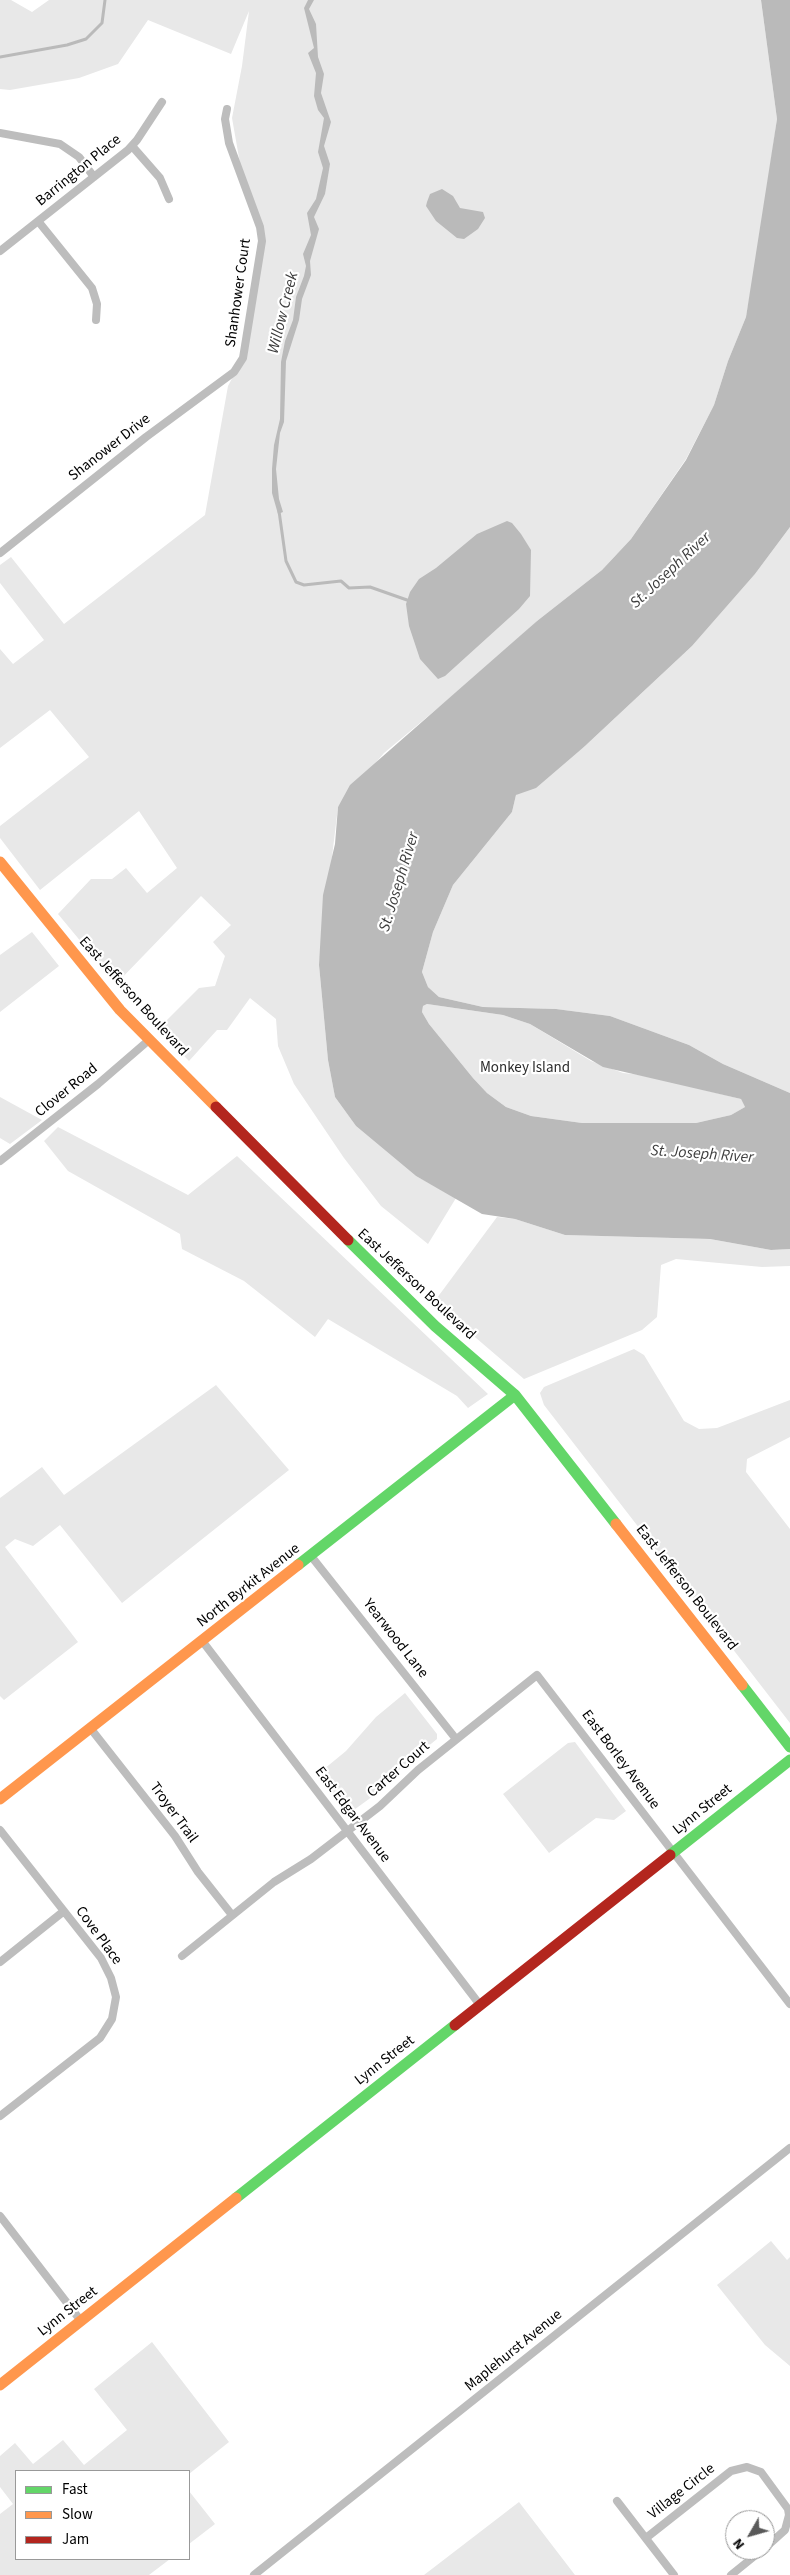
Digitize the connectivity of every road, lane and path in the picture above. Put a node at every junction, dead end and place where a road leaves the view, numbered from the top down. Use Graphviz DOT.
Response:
graph roads {
  1 [pos="162,102"];
  2 [pos="227,108"];
  3 [pos="0,133"];
  4 [pos="132,146"];
  5 [pos="94,177"];
  6 [pos="169,199"];
  7 [pos="38,221"];
  8 [pos="0,251"];
  9 [pos="96,320"];
  10 [pos="238,366"];
  11 [pos="0,554"];
  12 [pos="0,862"];
  13 [pos="150,1040"];
  14 [pos="0,1161"];
  15 [pos="515,1395"];
  16 [pos="311,1556"];
  17 [pos="202,1642"];
  18 [pos="537,1675"];
  19 [pos="91,1729"];
  20 [pos="456,1739"];
  21 [pos="790,1747"];
  22 [pos="790,1760"];
  23 [pos="0,1799"];
  24 [pos="0,1830"];
  25 [pos="346,1831"];
  26 [pos="673,1854"];
  27 [pos="64,1911"];
  28 [pos="232,1915"];
  29 [pos="182,1956"];
  30 [pos="0,1962"];
  31 [pos="480,2004"];
  32 [pos="790,2004"];
  33 [pos="0,2116"];
  34 [pos="790,2148"];
  35 [pos="0,2216"];
  36 [pos="81,2321"];
  37 [pos="0,2385"];
  38 [pos="617,2501"];
  39 [pos="646,2538"];
  40 [pos="775,2539"];
  41 [pos="750,2560"];
  42 [pos="254,2575"];
  43 [pos="674,2575"];
  44 [pos="731,2575"];
  1 -- 4 [label="street, Barrington Place"];
  2 -- 10 [label="street, Shanhower Court"];
  3 -- 5 [label="street"];
  4 -- 5 [label="street, Barrington Place"];
  4 -- 6 [label="street"];
  5 -- 7 [label="street, Barrington Place"];
  7 -- 8 [label="street, Barrington Place"];
  7 -- 9 [label="street"];
  10 -- 11 [label="street, Shanower Drive"];
  12 -- 13 [label="street, East Jefferson Boulevard"];
  13 -- 14 [label="street, Clover Road"];
  13 -- 15 [label="street, East Jefferson Boulevard"];
  15 -- 16 [label="street, North Byrkit Avenue"];
  15 -- 21 [label="street, East Jefferson Boulevard"];
  16 -- 17 [label="street, North Byrkit Avenue"];
  16 -- 20 [label="street, Yearwood Lane"];
  17 -- 19 [label="street, North Byrkit Avenue"];
  17 -- 25 [label="street, East Edgar Avenue"];
  18 -- 20 [label="street, Carter Court"];
  18 -- 26 [label="street, East Borley Avenue"];
  19 -- 23 [label="street, North Byrkit Avenue"];
  19 -- 28 [label="street, Troyer Trail"];
  20 -- 25 [label="street, Carter Court"];
  22 -- 26 [label="street, Lynn Street"];
  24 -- 27 [label="street, Cove Place"];
  25 -- 28 [label="street, Carter Court"];
  25 -- 31 [label="street, East Edgar Avenue"];
  26 -- 31 [label="street, Lynn Street"];
  26 -- 32 [label="street, East Borley Avenue"];
  27 -- 30 [label="street"];
  27 -- 33 [label="street, Cove Place"];
  28 -- 29 [label="street, Carter Court"];
  31 -- 36 [label="street, Lynn Street"];
  34 -- 42 [label="street, Maplehurst Avenue"];
  35 -- 36 [label="street"];
  36 -- 37 [label="street, Lynn Street"];
  38 -- 39 [label="street"];
  39 -- 40 [label="street, Village Circle"];
  39 -- 43 [label="street"];
  41 -- 44 [label="street, Village Circle"];
}
